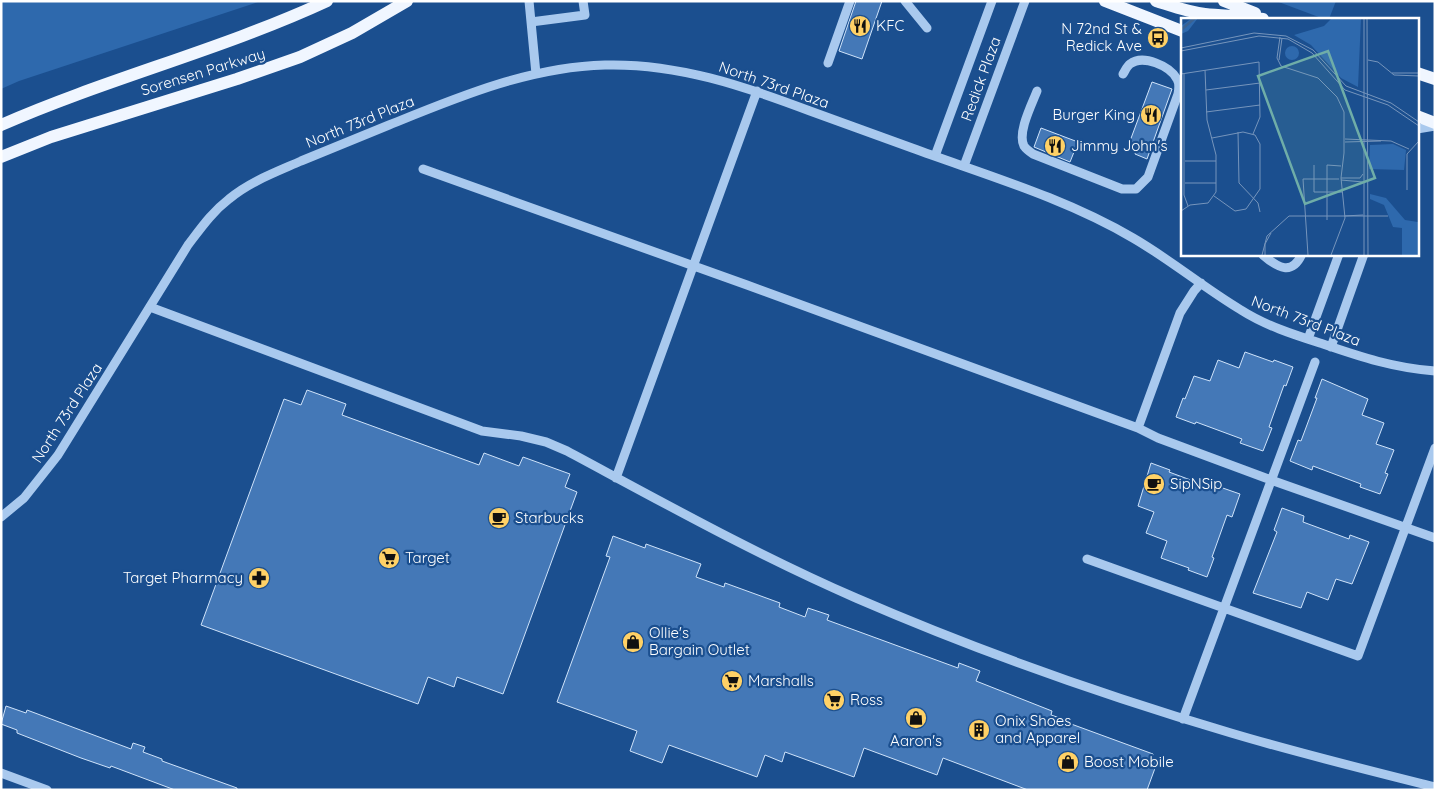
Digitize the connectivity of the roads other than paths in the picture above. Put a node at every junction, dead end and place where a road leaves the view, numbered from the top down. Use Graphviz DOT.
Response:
graph roads {
  1 [pos="327,1"];
  2 [pos="407,1"];
  3 [pos="529,1"];
  4 [pos="583,1"];
  5 [pos="850,1"];
  6 [pos="905,1"];
  7 [pos="992,1"];
  8 [pos="1025,1"];
  9 [pos="1105,1"];
  10 [pos="1156,1"];
  11 [pos="1224,1"];
  12 [pos="1256,18"];
  13 [pos="1268,18"];
  14 [pos="531,22"];
  15 [pos="927,28"];
  16 [pos="1181,31"];
  17 [pos="828,63"];
  18 [pos="1418,73"];
  19 [pos="536,74"];
  20 [pos="1124,74"];
  21 [pos="1435,79"];
  22 [pos="757,90"];
  23 [pos="1037,91"];
  24 [pos="1418,116"];
  25 [pos="1435,124"];
  26 [pos="1,125"];
  27 [pos="1418,129"];
  28 [pos="935,156"];
  29 [pos="1,157"];
  30 [pos="964,166"];
  31 [pos="422,169"];
  32 [pos="1263,255"];
  33 [pos="1302,255"];
  34 [pos="1339,255"];
  35 [pos="1364,255"];
  36 [pos="695,266"];
  37 [pos="1201,283"];
  38 [pos="150,307"];
  39 [pos="1308,339"];
  40 [pos="1331,347"];
  41 [pos="1315,362"];
  42 [pos="1435,371"];
  43 [pos="1138,428"];
  44 [pos="1435,448"];
  45 [pos="616,478"];
  46 [pos="1271,480"];
  47 [pos="1,516"];
  48 [pos="1406,528"];
  49 [pos="1435,538"];
  50 [pos="1087,559"];
  51 [pos="1224,608"];
  52 [pos="1183,719"];
  53 [pos="1,773"];
  54 [pos="1435,787"];
  55 [pos="47,790"];
  1 -- 26 [label="main road, Sorensen Parkway"];
  2 -- 29 [label="main road, Sorensen Parkway"];
  3 -- 14 [label="street"];
  4 -- 14 [label="street"];
  5 -- 17 [label="street"];
  6 -- 15 [label="street"];
  7 -- 28 [label="street, Redick Plaza"];
  8 -- 30 [label="street, Redick Plaza"];
  9 -- 16 [label="main road"];
  10 -- 12 [label="main road"];
  11 -- 13 [label="main road"];
  14 -- 19 [label="street"];
  18 -- 21 [label="main road"];
  19 -- 22 [label="street, North 73rd Plaza"];
  19 -- 38 [label="street, North 73rd Plaza"];
  20 -- 23 [label="street"];
  22 -- 28 [label="street, North 73rd Plaza"];
  22 -- 36 [label="street"];
  24 -- 25 [label="main road"];
  25 -- 27 [label="street"];
  28 -- 30 [label="street, North 73rd Plaza"];
  30 -- 37 [label="street, North 73rd Plaza"];
  31 -- 36 [label="street"];
  32 -- 33 [label="street"];
  34 -- 39 [label="street"];
  35 -- 40 [label="street"];
  36 -- 43 [label="street"];
  36 -- 45 [label="street"];
  37 -- 39 [label="street, North 73rd Plaza"];
  37 -- 43 [label="street"];
  38 -- 45 [label="street"];
  38 -- 47 [label="street, North 73rd Plaza"];
  39 -- 40 [label="street, North 73rd Plaza"];
  40 -- 42 [label="street, North 73rd Plaza"];
  41 -- 46 [label="street"];
  43 -- 46 [label="street"];
  44 -- 48 [label="street"];
  45 -- 52 [label="street"];
  46 -- 48 [label="street"];
  46 -- 51 [label="street"];
  48 -- 49 [label="street"];
  48 -- 51 [label="street"];
  50 -- 51 [label="street"];
  51 -- 52 [label="street"];
  52 -- 54 [label="street"];
  53 -- 55 [label="street"];
}
